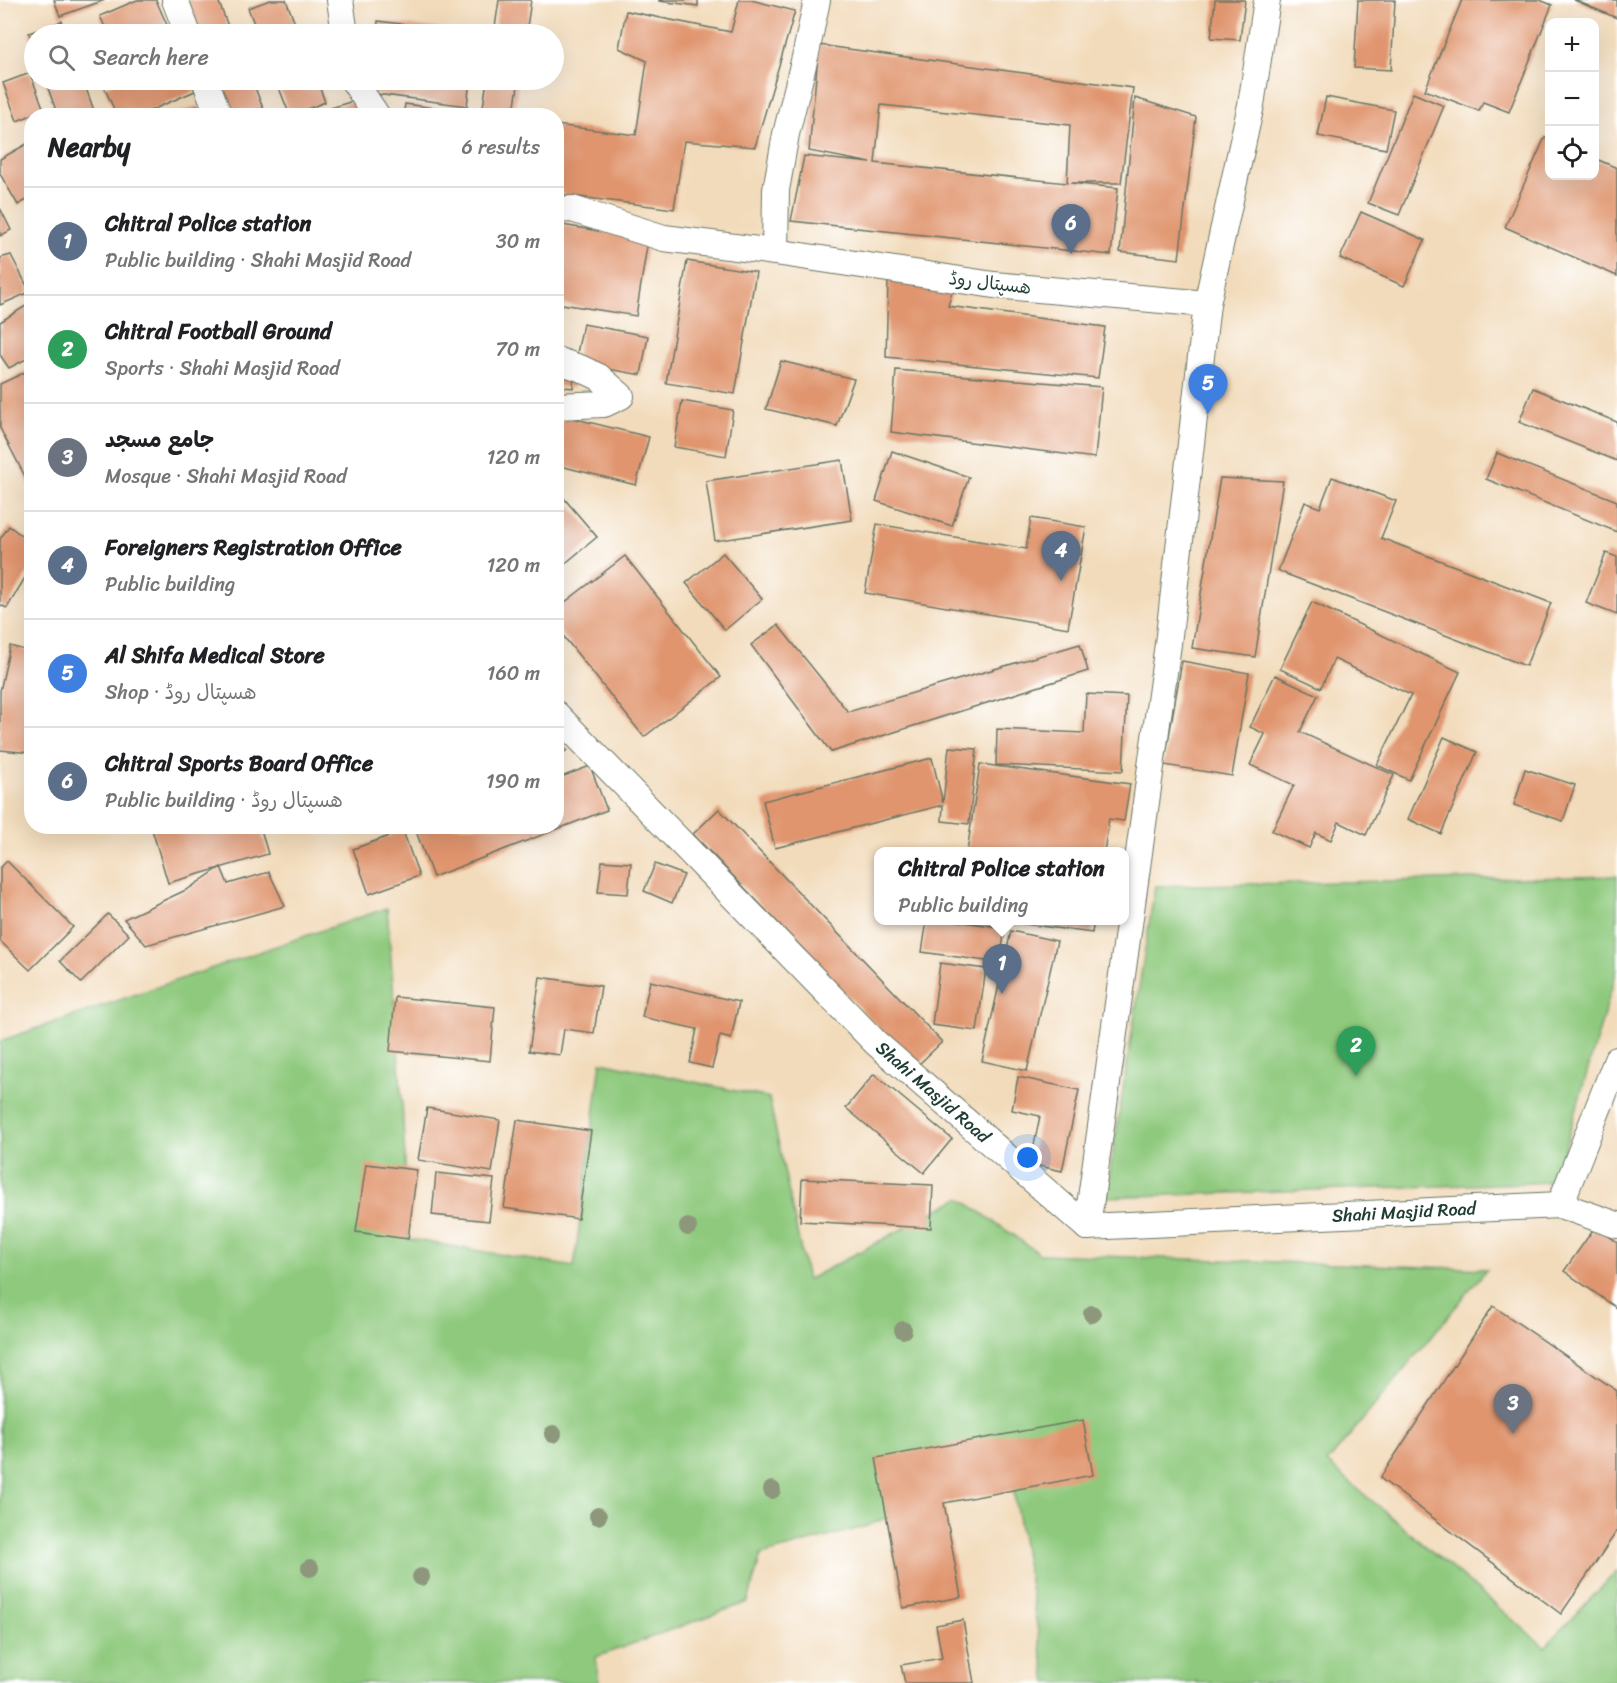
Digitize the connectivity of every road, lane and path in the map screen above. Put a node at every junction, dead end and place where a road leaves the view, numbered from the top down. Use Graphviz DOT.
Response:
graph roads {
  1 [pos="175,0"];
  2 [pos="340,0"];
  3 [pos="817,0"];
  4 [pos="1267,0"];
  5 [pos="184,24"];
  6 [pos="344,24"];
  7 [pos="210,90"];
  8 [pos="360,90"];
  9 [pos="216,108"];
  10 [pos="372,108"];
  11 [pos="564,210"];
  12 [pos="775,252"];
  13 [pos="1207,304"];
  14 [pos="564,363"];
  15 [pos="564,406"];
  16 [pos="564,722"];
  17 [pos="1129,925"];
  18 [pos="1129,925"];
  19 [pos="1617,1060"];
  20 [pos="1560,1204"];
  21 [pos="1617,1225"];
  22 [pos="1087,1227"];
  1 -- 5 [label="street"];
  2 -- 6 [label="street"];
  3 -- 12 [label="street"];
  4 -- 13 [label="street"];
  7 -- 9 [label="street"];
  8 -- 10 [label="street"];
  11 -- 12 [label="street, ھسپتال روڈ"];
  12 -- 13 [label="street, ھسپتال روڈ"];
  13 -- 17 [label="street"];
  14 -- 15 [label="street"];
  16 -- 22 [label="street, Shahi Masjid Road"];
  18 -- 22 [label="street"];
  19 -- 20 [label="street"];
  20 -- 21 [label="street, Shahi Masjid Road"];
  20 -- 22 [label="street, Shahi Masjid Road"];
}
